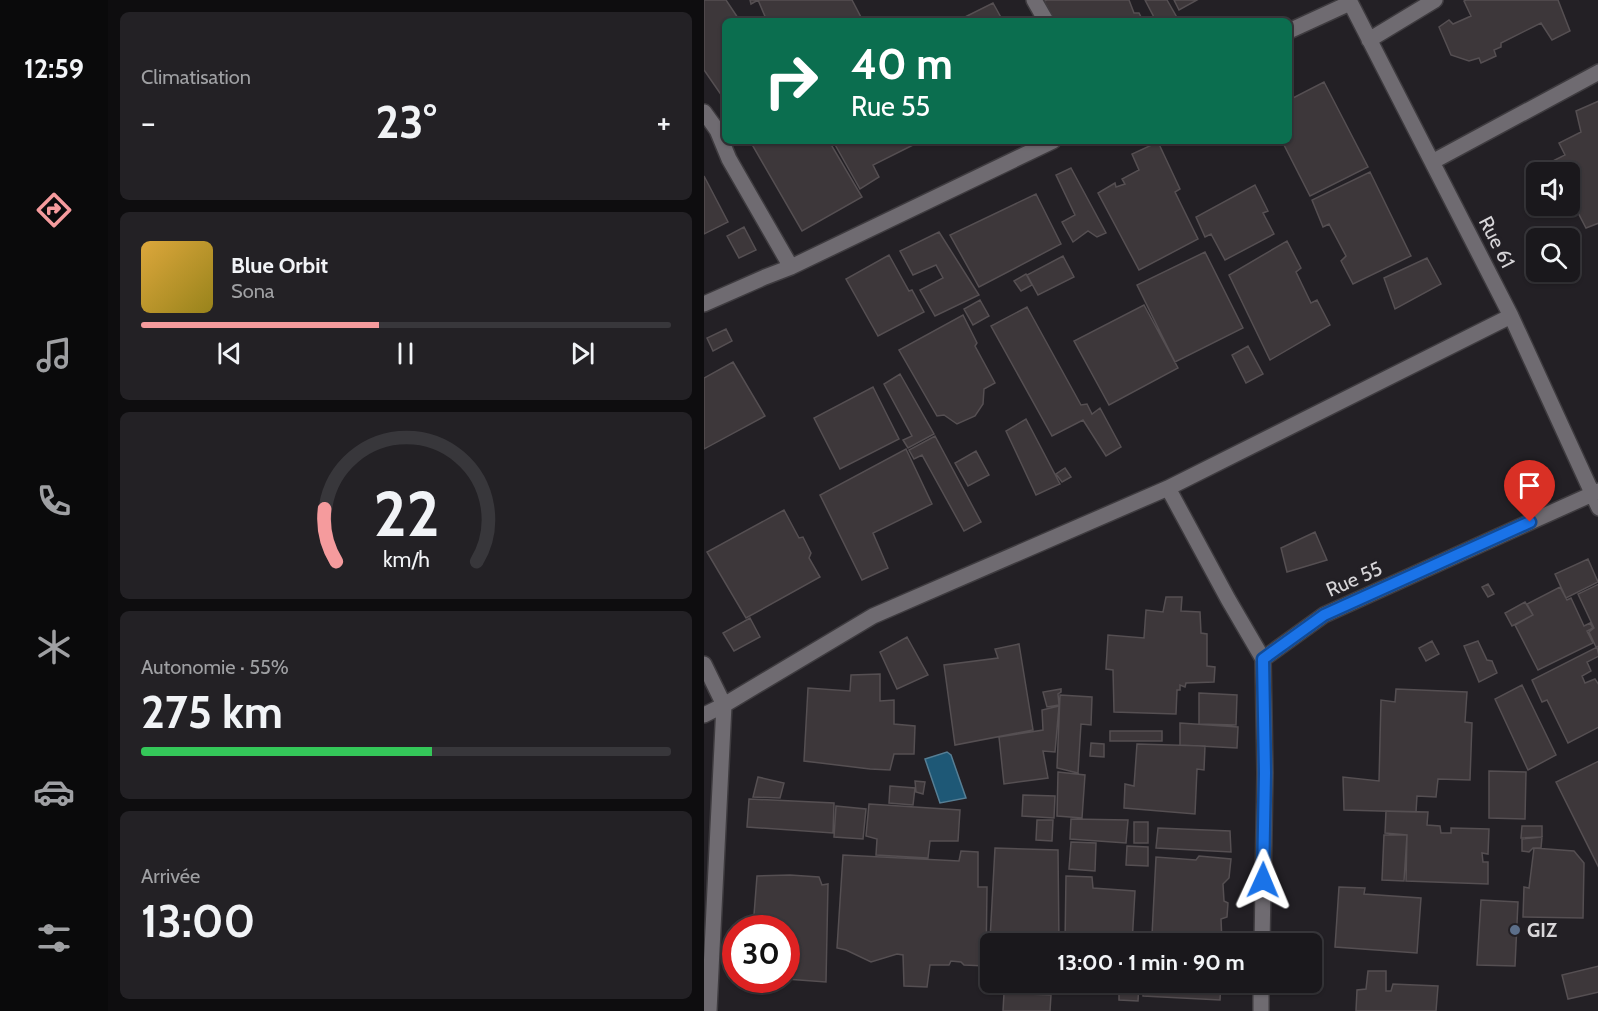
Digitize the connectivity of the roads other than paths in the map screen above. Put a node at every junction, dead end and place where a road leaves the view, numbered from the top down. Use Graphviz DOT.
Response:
graph roads {
  1 [pos="1034,0"];
  2 [pos="1435,0"];
  3 [pos="1350,2"];
  4 [pos="1044,18"];
  5 [pos="1292,30"];
  6 [pos="1369,40"];
  7 [pos="1598,72"];
  8 [pos="704,112"];
  9 [pos="722,142"];
  10 [pos="723,144"];
  11 [pos="1047,144"];
  12 [pos="1432,162"];
  13 [pos="791,267"];
  14 [pos="704,304"];
  15 [pos="1511,316"];
  16 [pos="1168,488"];
  17 [pos="1596,498"];
  18 [pos="1263,659"];
  19 [pos="704,664"];
  20 [pos="724,705"];
  21 [pos="704,715"];
  22 [pos="1262,933"];
  23 [pos="1261,993"];
  24 [pos="709,1011"];
  25 [pos="1261,1011"];
  1 -- 4 [label="street"];
  2 -- 6 [label="street"];
  3 -- 5 [label="street"];
  3 -- 6 [label="street, Rue 61"];
  6 -- 12 [label="street, Rue 61"];
  7 -- 12 [label="street"];
  8 -- 9 [label="street"];
  10 -- 13 [label="street"];
  11 -- 13 [label="street"];
  12 -- 15 [label="street, Rue 61"];
  13 -- 14 [label="street"];
  15 -- 16 [label="street"];
  15 -- 17 [label="street, Rue 61"];
  16 -- 18 [label="street"];
  16 -- 20 [label="street"];
  17 -- 18 [label="street, Rue 55"];
  18 -- 22 [label="street"];
  19 -- 20 [label="street"];
  20 -- 21 [label="street"];
  20 -- 24 [label="street"];
  23 -- 25 [label="street"];
}
